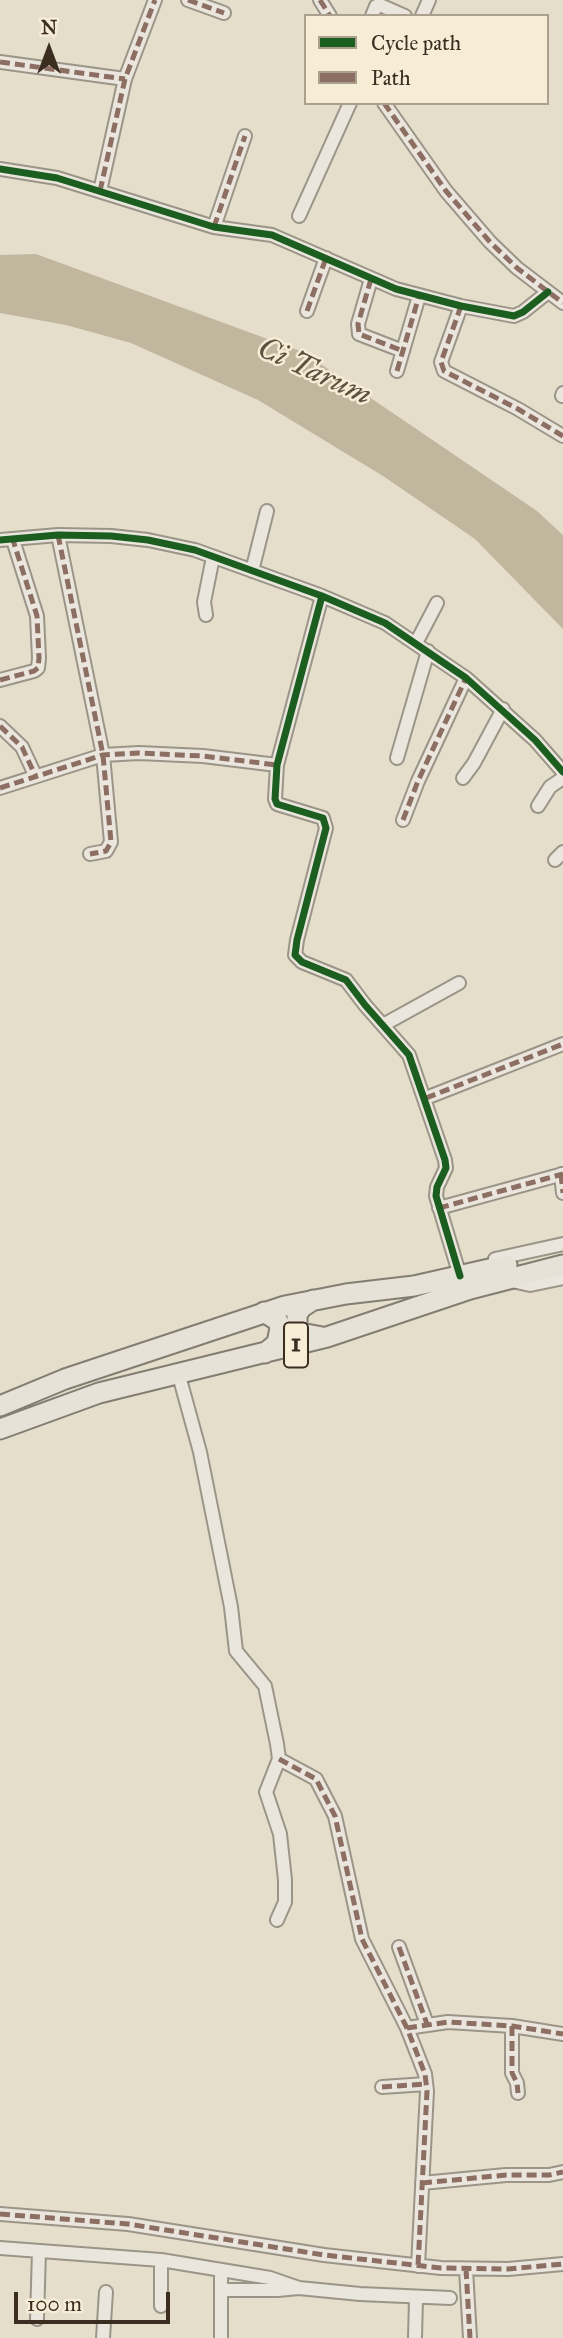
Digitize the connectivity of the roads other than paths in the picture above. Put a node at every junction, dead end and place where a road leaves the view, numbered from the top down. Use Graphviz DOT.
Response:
graph roads {
  1 [pos="155,0"];
  2 [pos="188,0"];
  3 [pos="224,13"];
  4 [pos="373,14"];
  5 [pos="400,14"];
  6 [pos="0,62"];
  7 [pos="125,79"];
  8 [pos="349,105"];
  9 [pos="385,105"];
  10 [pos="245,135"];
  11 [pos="0,169"];
  12 [pos="100,191"];
  13 [pos="299,216"];
  14 [pos="214,227"];
  15 [pos="326,258"];
  16 [pos="371,279"];
  17 [pos="548,292"];
  18 [pos="419,296"];
  19 [pos="563,303"];
  20 [pos="461,306"];
  21 [pos="307,311"];
  22 [pos="403,351"];
  23 [pos="397,371"];
  24 [pos="563,436"];
  25 [pos="267,511"];
  26 [pos="58,535"];
  27 [pos="6,540"];
  28 [pos="213,557"];
  29 [pos="253,571"];
  30 [pos="322,596"];
  31 [pos="437,603"];
  32 [pos="206,615"];
  33 [pos="416,643"];
  34 [pos="428,651"];
  35 [pos="466,678"];
  36 [pos="0,680"];
  37 [pos="503,709"];
  38 [pos="0,726"];
  39 [pos="103,755"];
  40 [pos="397,758"];
  41 [pos="277,765"];
  42 [pos="563,772"];
  43 [pos="35,775"];
  44 [pos="463,778"];
  45 [pos="563,778"];
  46 [pos="0,788"];
  47 [pos="538,806"];
  48 [pos="403,820"];
  49 [pos="90,854"];
  50 [pos="459,983"];
  51 [pos="383,1025"];
  52 [pos="563,1044"];
  53 [pos="426,1098"];
  54 [pos="562,1174"];
  55 [pos="563,1194"];
  56 [pos="439,1208"];
  57 [pos="563,1244"];
  58 [pos="563,1253"];
  59 [pos="563,1265"];
  60 [pos="459,1272"];
  61 [pos="563,1278"];
  62 [pos="504,1279"];
  63 [pos="313,1300"];
  64 [pos="264,1312"];
  65 [pos="327,1337"];
  66 [pos="265,1353"];
  67 [pos="178,1372"];
  68 [pos="0,1406"];
  69 [pos="0,1429"];
  70 [pos="279,1759"];
  71 [pos="277,1920"];
  72 [pos="399,1947"];
  73 [pos="427,2024"];
  74 [pos="512,2026"];
  75 [pos="407,2028"];
  76 [pos="563,2034"];
  77 [pos="426,2084"];
  78 [pos="382,2087"];
  79 [pos="518,2093"];
  80 [pos="563,2172"];
  81 [pos="422,2183"];
  82 [pos="0,2214"];
  83 [pos="0,2248"];
  84 [pos="39,2251"];
  85 [pos="161,2260"];
  86 [pos="563,2264"];
  87 [pos="418,2266"];
  88 [pos="466,2269"];
  89 [pos="221,2270"];
  90 [pos="299,2288"];
  91 [pos="221,2290"];
  92 [pos="106,2292"];
  93 [pos="416,2298"];
  94 [pos="450,2298"];
  95 [pos="161,2306"];
  96 [pos="37,2319"];
  97 [pos="103,2338"];
  98 [pos="221,2338"];
  99 [pos="415,2338"];
  100 [pos="470,2338"];
  1 -- 7 [label="street"];
  2 -- 3 [label="street"];
  4 -- 5 [label="street"];
  6 -- 7 [label="street"];
  7 -- 12 [label="street"];
  8 -- 13 [label="street"];
  9 -- 17 [label="street"];
  10 -- 14 [label="street"];
  11 -- 12 [label="street"];
  12 -- 14 [label="street"];
  14 -- 15 [label="street"];
  15 -- 16 [label="street"];
  15 -- 21 [label="street"];
  16 -- 18 [label="street"];
  16 -- 22 [label="street"];
  17 -- 19 [label="street"];
  17 -- 20 [label="street"];
  18 -- 20 [label="street"];
  18 -- 22 [label="street"];
  20 -- 24 [label="street"];
  22 -- 23 [label="street"];
  25 -- 29 [label="street"];
  26 -- 27 [label="street"];
  26 -- 28 [label="street"];
  26 -- 39 [label="street"];
  27 -- 36 [label="street"];
  28 -- 29 [label="street"];
  28 -- 32 [label="street"];
  29 -- 30 [label="street"];
  30 -- 33 [label="street"];
  30 -- 41 [label="street"];
  31 -- 33 [label="street"];
  33 -- 34 [label="street"];
  34 -- 35 [label="street"];
  34 -- 40 [label="street"];
  35 -- 37 [label="street"];
  35 -- 48 [label="street"];
  37 -- 42 [label="street"];
  37 -- 44 [label="street"];
  38 -- 43 [label="street"];
  39 -- 41 [label="street"];
  39 -- 43 [label="street"];
  39 -- 49 [label="street"];
  41 -- 51 [label="street"];
  43 -- 46 [label="street"];
  45 -- 47 [label="street"];
  50 -- 51 [label="street"];
  51 -- 53 [label="street"];
  52 -- 53 [label="street"];
  53 -- 56 [label="street"];
  54 -- 55 [label="street"];
  54 -- 56 [label="street"];
  56 -- 60 [label="street"];
  57 -- 60 [label="street"];
  58 -- 60 [label="main road, 1"];
  59 -- 62 [label="main road, 1"];
  60 -- 63 [label="main road, 1"];
  61 -- 62 [label="street"];
  62 -- 65 [label="main road, 1"];
  63 -- 64 [label="main road, 1"];
  63 -- 65 [label="main road"];
  64 -- 66 [label="main road"];
  64 -- 68 [label="main road, 1"];
  65 -- 66 [label="main road, 1"];
  66 -- 67 [label="main road, 1"];
  67 -- 69 [label="main road, 1"];
  67 -- 70 [label="street"];
  70 -- 71 [label="street"];
  70 -- 75 [label="street"];
  72 -- 73 [label="street"];
  73 -- 74 [label="street"];
  73 -- 75 [label="street"];
  74 -- 76 [label="street"];
  74 -- 79 [label="street"];
  75 -- 77 [label="street"];
  77 -- 78 [label="street"];
  77 -- 81 [label="street"];
  80 -- 81 [label="street"];
  81 -- 87 [label="street"];
  82 -- 87 [label="street"];
  83 -- 84 [label="street"];
  84 -- 85 [label="street"];
  84 -- 96 [label="street"];
  85 -- 89 [label="street"];
  85 -- 95 [label="street"];
  86 -- 88 [label="street"];
  87 -- 88 [label="street"];
  88 -- 100 [label="street"];
  89 -- 90 [label="street"];
  89 -- 91 [label="street"];
  90 -- 91 [label="street"];
  90 -- 93 [label="street"];
  91 -- 98 [label="street"];
  92 -- 97 [label="street"];
  93 -- 94 [label="street"];
  93 -- 99 [label="street"];
}
